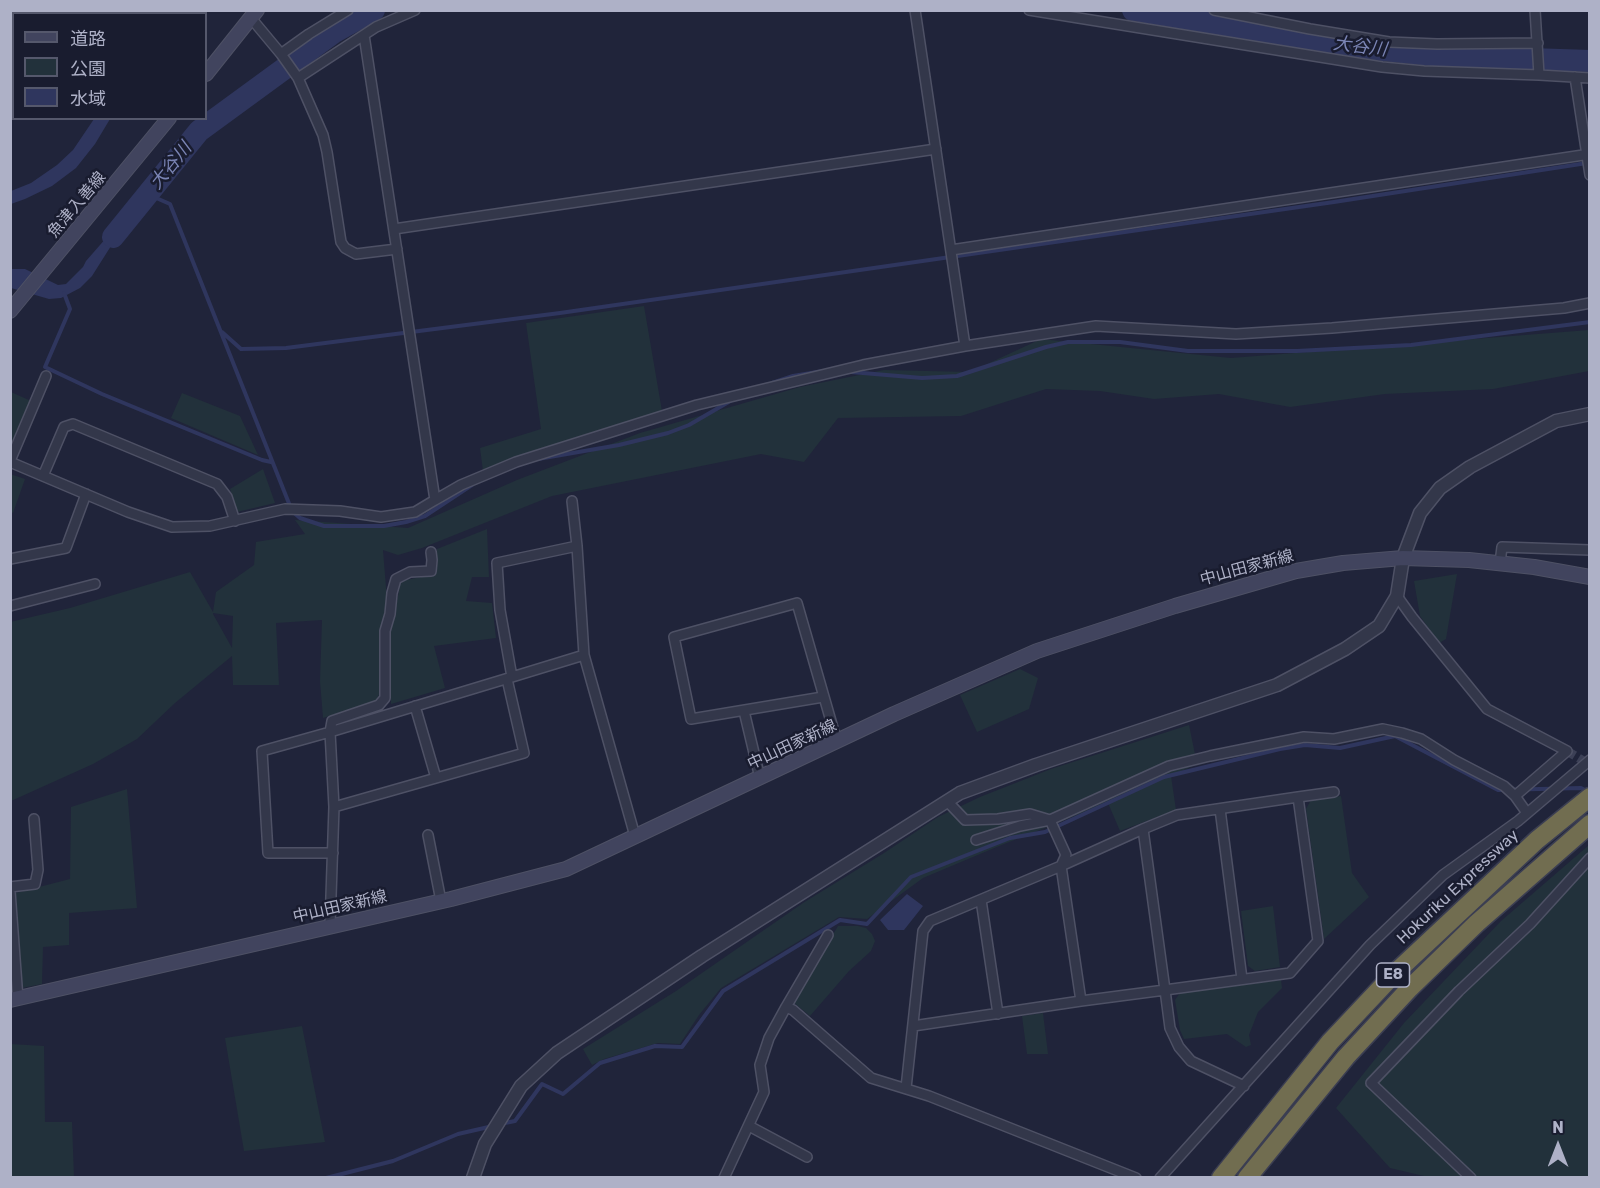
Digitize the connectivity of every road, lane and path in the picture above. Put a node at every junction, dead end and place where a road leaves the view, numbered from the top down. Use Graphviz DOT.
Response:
graph roads {
  1 [pos="348,10"];
  2 [pos="415,10"];
  3 [pos="915,10"];
  4 [pos="1029,10"];
  5 [pos="1214,10"];
  6 [pos="1536,10"];
  7 [pos="254,14"];
  8 [pos="364,35"];
  9 [pos="1538,43"];
  10 [pos="281,54"];
  11 [pos="207,73"];
  12 [pos="1539,75"];
  13 [pos="1575,77"];
  14 [pos="298,78"];
  15 [pos="1590,78"];
  16 [pos="167,120"];
  17 [pos="936,149"];
  18 [pos="1588,154"];
  19 [pos="1590,175"];
  20 [pos="394,228"];
  21 [pos="398,249"];
  22 [pos="951,250"];
  23 [pos="1590,303"];
  24 [pos="15,306"];
  25 [pos="965,346"];
  26 [pos="46,376"];
  27 [pos="1590,414"];
  28 [pos="10,461"];
  29 [pos="43,476"];
  30 [pos="86,494"];
  31 [pos="435,500"];
  32 [pos="572,501"];
  33 [pos="235,521"];
  34 [pos="577,546"];
  35 [pos="1590,550"];
  36 [pos="431,552"];
  37 [pos="1404,558"];
  38 [pos="10,559"];
  39 [pos="1500,563"];
  40 [pos="1590,577"];
  41 [pos="95,584"];
  42 [pos="1397,596"];
  43 [pos="10,606"];
  44 [pos="584,655"];
  45 [pos="510,678"];
  46 [pos="823,697"];
  47 [pos="415,706"];
  48 [pos="744,711"];
  49 [pos="330,732"];
  50 [pos="837,742"];
  51 [pos="1590,760"];
  52 [pos="436,778"];
  53 [pos="760,778"];
  54 [pos="1334,792"];
  55 [pos="1515,796"];
  56 [pos="1590,796"];
  57 [pos="1298,797"];
  58 [pos="947,801"];
  59 [pos="334,807"];
  60 [pos="1220,809"];
  61 [pos="1527,813"];
  62 [pos="34,819"];
  63 [pos="1050,820"];
  64 [pos="1590,824"];
  65 [pos="1143,829"];
  66 [pos="428,835"];
  67 [pos="635,836"];
  68 [pos="976,840"];
  69 [pos="333,853"];
  70 [pos="1590,858"];
  71 [pos="1061,866"];
  72 [pos="10,889"];
  73 [pos="981,900"];
  74 [pos="441,901"];
  75 [pos="330,926"];
  76 [pos="828,935"];
  77 [pos="1242,980"];
  78 [pos="1165,990"];
  79 [pos="14,999"];
  80 [pos="1081,1001"];
  81 [pos="786,1007"];
  82 [pos="998,1014"];
  83 [pos="913,1026"];
  84 [pos="1244,1086"];
  85 [pos="906,1088"];
  86 [pos="749,1126"];
  87 [pos="807,1157"];
  88 [pos="472,1178"];
  89 [pos="724,1178"];
  90 [pos="1136,1178"];
  91 [pos="1160,1178"];
  92 [pos="1221,1178"];
  93 [pos="1247,1178"];
  94 [pos="1471,1178"];
  1 -- 10 [label="street"];
  2 -- 8 [label="street"];
  3 -- 17 [label="street"];
  4 -- 12 [label="street"];
  5 -- 9 [label="street"];
  6 -- 9 [label="street"];
  7 -- 10 [label="street"];
  7 -- 11 [label="main road"];
  8 -- 14 [label="street"];
  8 -- 20 [label="street"];
  9 -- 12 [label="street"];
  10 -- 14 [label="street"];
  12 -- 13 [label="street"];
  13 -- 15 [label="street"];
  13 -- 18 [label="street"];
  14 -- 21 [label="street"];
  16 -- 24 [label="main road, 魚津入善線"];
  17 -- 20 [label="street"];
  17 -- 22 [label="street"];
  18 -- 19 [label="street"];
  18 -- 22 [label="street"];
  20 -- 21 [label="street"];
  21 -- 31 [label="street"];
  22 -- 25 [label="street"];
  23 -- 25 [label="street"];
  25 -- 31 [label="street"];
  26 -- 28 [label="street"];
  27 -- 37 [label="street"];
  28 -- 29 [label="street"];
  29 -- 30 [label="street"];
  29 -- 33 [label="street"];
  30 -- 33 [label="street"];
  30 -- 38 [label="street"];
  31 -- 33 [label="street"];
  32 -- 34 [label="street"];
  34 -- 44 [label="street"];
  34 -- 45 [label="street"];
  35 -- 39 [label="street"];
  36 -- 49 [label="street"];
  37 -- 39 [label="main road, 中山田家新線"];
  37 -- 42 [label="street"];
  37 -- 50 [label="main road, 中山田家新線"];
  39 -- 40 [label="main road, 中山田家新線"];
  41 -- 43 [label="street"];
  42 -- 55 [label="street"];
  42 -- 58 [label="street"];
  44 -- 45 [label="street"];
  44 -- 67 [label="street"];
  45 -- 47 [label="street"];
  45 -- 52 [label="street"];
  46 -- 48 [label="street"];
  46 -- 48 [label="street"];
  46 -- 50 [label="street"];
  47 -- 49 [label="street"];
  47 -- 52 [label="street"];
  48 -- 53 [label="street"];
  49 -- 59 [label="street"];
  49 -- 69 [label="street"];
  50 -- 53 [label="main road, 中山田家新線"];
  51 -- 61 [label="street"];
  52 -- 59 [label="street"];
  53 -- 67 [label="main road, 中山田家新線"];
  54 -- 57 [label="street"];
  55 -- 61 [label="street"];
  55 -- 63 [label="street"];
  56 -- 92 [label="highway, Hokuriku Expressway / E8"];
  57 -- 60 [label="street"];
  57 -- 77 [label="street"];
  58 -- 63 [label="street"];
  58 -- 88 [label="street"];
  59 -- 69 [label="street"];
  60 -- 65 [label="street"];
  60 -- 77 [label="street"];
  61 -- 84 [label="street"];
  62 -- 72 [label="street"];
  63 -- 68 [label="street"];
  63 -- 71 [label="street"];
  64 -- 93 [label="highway, E8"];
  65 -- 71 [label="street"];
  65 -- 78 [label="street"];
  66 -- 74 [label="street"];
  67 -- 74 [label="main road, 中山田家新線"];
  69 -- 75 [label="street"];
  70 -- 94 [label="street"];
  71 -- 73 [label="street"];
  71 -- 80 [label="street"];
  72 -- 79 [label="street"];
  73 -- 82 [label="street"];
  73 -- 83 [label="street"];
  74 -- 75 [label="main road, 中山田家新線"];
  75 -- 79 [label="main road, 中山田家新線"];
  76 -- 81 [label="street"];
  77 -- 78 [label="street"];
  78 -- 80 [label="street"];
  78 -- 84 [label="street"];
  80 -- 82 [label="street"];
  81 -- 85 [label="street"];
  81 -- 86 [label="street"];
  82 -- 83 [label="street"];
  83 -- 85 [label="street"];
  84 -- 91 [label="street"];
  85 -- 90 [label="street"];
  86 -- 87 [label="street"];
  86 -- 89 [label="street"];
}
